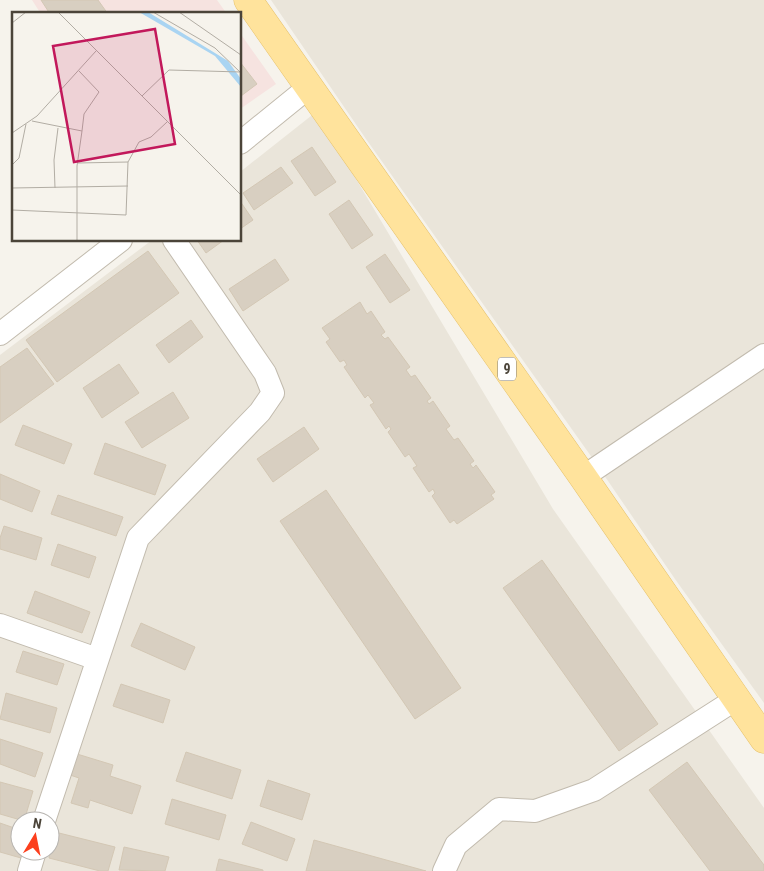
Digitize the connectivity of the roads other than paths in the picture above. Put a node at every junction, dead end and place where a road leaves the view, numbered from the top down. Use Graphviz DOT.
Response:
graph roads {
  1 [pos="248,0"];
  2 [pos="309,87"];
  3 [pos="241,142"];
  4 [pos="120,241"];
  5 [pos="175,241"];
  6 [pos="0,334"];
  7 [pos="764,355"];
  8 [pos="583,478"];
  9 [pos="0,625"];
  10 [pos="98,659"];
  11 [pos="736,699"];
  12 [pos="764,739"];
  13 [pos="47,811"];
  14 [pos="444,871"];
  1 -- 2 [label="main road, 9"];
  2 -- 3 [label="street"];
  2 -- 8 [label="main road, 9"];
  4 -- 6 [label="street"];
  5 -- 10 [label="street"];
  7 -- 8 [label="street"];
  8 -- 11 [label="main road, 9"];
  9 -- 10 [label="street"];
  10 -- 13 [label="street"];
  11 -- 12 [label="main road, 9"];
  11 -- 14 [label="street"];
}
